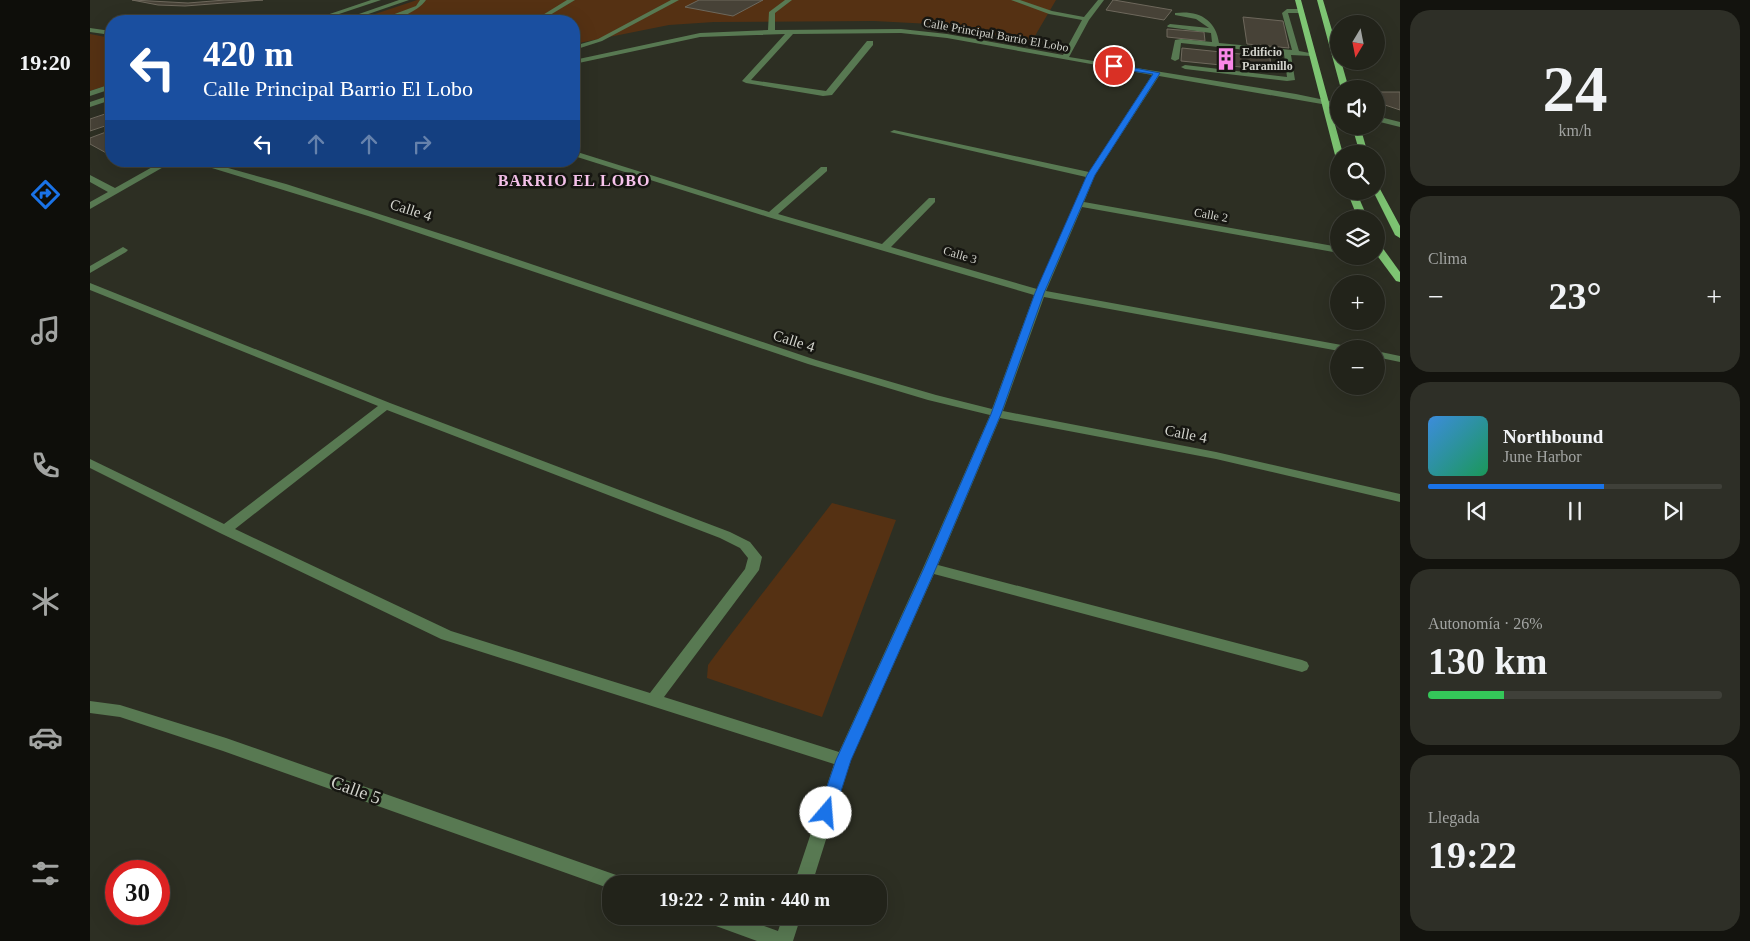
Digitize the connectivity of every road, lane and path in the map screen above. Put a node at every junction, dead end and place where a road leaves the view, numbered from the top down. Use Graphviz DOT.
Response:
graph roads {
  1 [pos="358,0"];
  2 [pos="378,0"];
  3 [pos="406,0"];
  4 [pos="423,0"];
  5 [pos="572,0"];
  6 [pos="676,0"];
  7 [pos="789,0"];
  8 [pos="1014,0"];
  9 [pos="1101,0"];
  10 [pos="1298,0"];
  11 [pos="1320,0"];
  12 [pos="369,3"];
  13 [pos="1301,11"];
  14 [pos="1177,14"];
  15 [pos="331,15"];
  16 [pos="360,15"];
  17 [pos="396,15"];
  18 [pos="546,15"];
  19 [pos="1086,19"];
  20 [pos="1170,26"];
  21 [pos="90,30"];
  22 [pos="1214,31"];
  23 [pos="105,32"];
  24 [pos="771,32"];
  25 [pos="791,32"];
  26 [pos="870,44"];
  27 [pos="1216,44"];
  28 [pos="580,46"];
  29 [pos="1287,52"];
  30 [pos="1296,53"];
  31 [pos="1311,54"];
  32 [pos="1065,58"];
  33 [pos="1175,59"];
  34 [pos="580,61"];
  35 [pos="1185,67"];
  36 [pos="1157,73"];
  37 [pos="1342,80"];
  38 [pos="105,89"];
  39 [pos="90,94"];
  40 [pos="105,100"];
  41 [pos="1323,101"];
  42 [pos="1330,103"];
  43 [pos="90,105"];
  44 [pos="1385,112"];
  45 [pos="1400,116"];
  46 [pos="1385,121"];
  47 [pos="1400,125"];
  48 [pos="894,132"];
  49 [pos="1336,145"];
  50 [pos="580,155"];
  51 [pos="159,167"];
  52 [pos="215,167"];
  53 [pos="824,169"];
  54 [pos="1091,175"];
  55 [pos="90,178"];
  56 [pos="115,192"];
  57 [pos="932,200"];
  58 [pos="1382,200"];
  59 [pos="1079,204"];
  60 [pos="90,206"];
  61 [pos="771,215"];
  62 [pos="1400,235"];
  63 [pos="884,248"];
  64 [pos="1330,248"];
  65 [pos="123,250"];
  66 [pos="1385,263"];
  67 [pos="90,270"];
  68 [pos="1400,279"];
  69 [pos="90,286"];
  70 [pos="1040,293"];
  71 [pos="1330,346"];
  72 [pos="1385,356"];
  73 [pos="1400,359"];
  74 [pos="386,405"];
  75 [pos="996,414"];
  76 [pos="90,463"];
  77 [pos="1400,498"];
  78 [pos="225,530"];
  79 [pos="930,568"];
  80 [pos="1302,666"];
  81 [pos="653,700"];
  82 [pos="90,707"];
  83 [pos="843,760"];
  84 [pos="806,875"];
  85 [pos="602,878"];
  86 [pos="737,925"];
  87 [pos="789,925"];
  88 [pos="783,941"];
  1 -- 12 [label="street"];
  2 -- 12 [label="street"];
  3 -- 16 [label="street"];
  4 -- 17 [label="street"];
  5 -- 18 [label="street"];
  6 -- 28 [label="street"];
  7 -- 24 [label="street"];
  8 -- 19 [label="street"];
  9 -- 19 [label="street"];
  10 -- 13 [label="main road"];
  11 -- 37 [label="main road"];
  12 -- 15 [label="street"];
  13 -- 30 [label="street"];
  13 -- 31 [label="main road"];
  14 -- 22 [label="street"];
  19 -- 32 [label="street"];
  20 -- 22 [label="street"];
  21 -- 23 [label="street"];
  22 -- 27 [label="street"];
  24 -- 25 [label="street, Calle Principal Barrio El Lobo"];
  24 -- 34 [label="street, Calle Principal Barrio El Lobo"];
  25 -- 26 [label="street"];
  25 -- 32 [label="street, Calle Principal Barrio El Lobo"];
  27 -- 29 [label="street"];
  27 -- 33 [label="street"];
  29 -- 30 [label="street"];
  29 -- 35 [label="street"];
  30 -- 31 [label="street"];
  31 -- 41 [label="main road"];
  32 -- 36 [label="street, Calle Principal Barrio El Lobo"];
  36 -- 41 [label="street, Calle Principal Barrio El Lobo"];
  36 -- 54 [label="street"];
  38 -- 39 [label="street"];
  40 -- 43 [label="street"];
  41 -- 42 [label="street, Calle Principal Barrio El Lobo"];
  41 -- 49 [label="main road"];
  44 -- 45 [label="street"];
  46 -- 47 [label="street"];
  48 -- 54 [label="street"];
  50 -- 61 [label="street, Calle 3"];
  51 -- 56 [label="street"];
  52 -- 75 [label="street, Calle 4"];
  53 -- 61 [label="street"];
  54 -- 59 [label="street"];
  55 -- 56 [label="street"];
  56 -- 60 [label="street"];
  57 -- 63 [label="street"];
  58 -- 62 [label="main road"];
  59 -- 64 [label="street, Calle 2"];
  59 -- 70 [label="street"];
  61 -- 63 [label="street, Calle 3"];
  63 -- 70 [label="street, Calle 3"];
  65 -- 67 [label="street"];
  66 -- 68 [label="main road"];
  69 -- 74 [label="street"];
  70 -- 71 [label="street, Calle 3"];
  70 -- 75 [label="street"];
  72 -- 73 [label="street"];
  74 -- 78 [label="street"];
  74 -- 81 [label="street"];
  75 -- 77 [label="street, Calle 4"];
  75 -- 79 [label="street"];
  76 -- 78 [label="street"];
  78 -- 81 [label="street"];
  79 -- 80 [label="street"];
  79 -- 83 [label="street"];
  81 -- 83 [label="street"];
  82 -- 85 [label="street, Calle 5"];
  83 -- 84 [label="street"];
  86 -- 88 [label="street"];
  87 -- 88 [label="street"];
}
